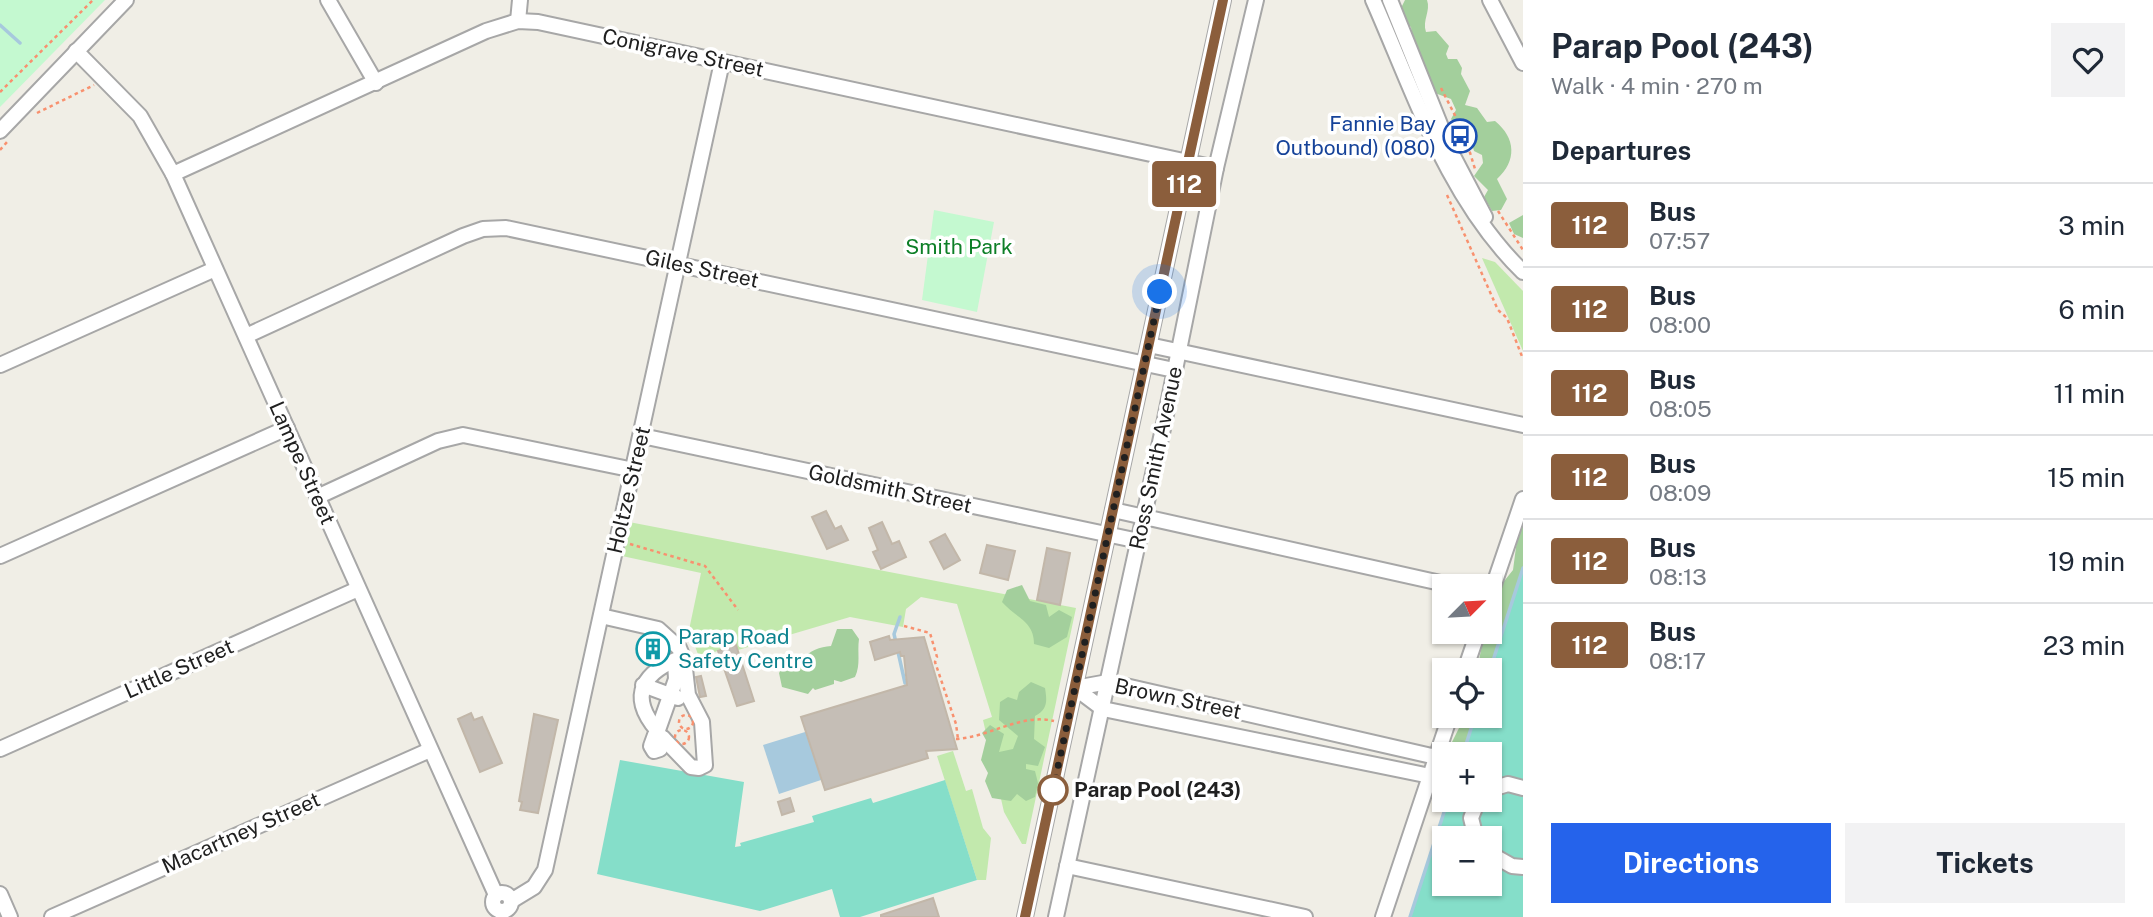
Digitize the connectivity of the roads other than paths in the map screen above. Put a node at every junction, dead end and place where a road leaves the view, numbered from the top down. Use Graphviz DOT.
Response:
graph roads {
  1 [pos="126,0"];
  2 [pos="328,0"];
  3 [pos="520,0"];
  4 [pos="1223,0"];
  5 [pos="1256,0"];
  6 [pos="1490,0"];
  7 [pos="1392,3"];
  8 [pos="1376,6"];
  9 [pos="518,21"];
  10 [pos="76,51"];
  11 [pos="722,62"];
  12 [pos="1523,63"];
  13 [pos="376,83"];
  14 [pos="4,136"];
  15 [pos="1189,162"];
  16 [pos="1216,168"];
  17 [pos="173,174"];
  18 [pos="678,264"];
  19 [pos="215,269"];
  20 [pos="1523,272"];
  21 [pos="246,336"];
  22 [pos="1149,345"];
  23 [pos="1178,351"];
  24 [pos="0,365"];
  25 [pos="1145,365"];
  26 [pos="1174,370"];
  27 [pos="1523,425"];
  28 [pos="287,428"];
  29 [pos="642,436"];
  30 [pos="634,470"];
  31 [pos="317,497"];
  32 [pos="1523,499"];
  33 [pos="1113,510"];
  34 [pos="1144,517"];
  35 [pos="1108,535"];
  36 [pos="1139,541"];
  37 [pos="0,556"];
  38 [pos="1497,574"];
  39 [pos="1432,581"];
  40 [pos="358,589"];
  41 [pos="601,616"];
  42 [pos="678,658"];
  43 [pos="1108,682"];
  44 [pos="643,685"];
  45 [pos="1075,688"];
  46 [pos="679,702"];
  47 [pos="1102,709"];
  48 [pos="660,734"];
  49 [pos="0,750"];
  50 [pos="430,750"];
  51 [pos="1432,765"];
  52 [pos="1432,765"];
  53 [pos="1432,777"];
  54 [pos="1502,785"];
  55 [pos="1523,788"];
  56 [pos="1502,861"];
  57 [pos="1067,866"];
  58 [pos="1523,867"];
  59 [pos="0,894"];
  60 [pos="493,907"];
  61 [pos="10,917"];
  62 [pos="52,917"];
  63 [pos="1025,917"];
  64 [pos="1056,917"];
  65 [pos="1305,917"];
  66 [pos="1383,917"];
  1 -- 10 [label="street"];
  2 -- 13 [label="street"];
  3 -- 9 [label="street"];
  4 -- 15 [label="street, Ross Smith Avenue"];
  5 -- 16 [label="street, Ross Smith Avenue"];
  6 -- 12 [label="street"];
  7 -- 8 [label="street"];
  7 -- 20 [label="street"];
  8 -- 20 [label="street"];
  9 -- 11 [label="street, Conigrave Street"];
  9 -- 13 [label="street, Conigrave Street"];
  10 -- 14 [label="street"];
  10 -- 17 [label="street, Lampe Street"];
  11 -- 15 [label="street, Conigrave Street"];
  11 -- 18 [label="street, Holtze Street"];
  13 -- 17 [label="street, Conigrave Street"];
  15 -- 16 [label="street, Conigrave Street"];
  15 -- 22 [label="street, Ross Smith Avenue"];
  16 -- 23 [label="street, Ross Smith Avenue"];
  17 -- 19 [label="street, Lampe Street"];
  18 -- 21 [label="street, Giles Street"];
  18 -- 25 [label="street, Giles Street"];
  18 -- 29 [label="street, Holtze Street"];
  19 -- 21 [label="street, Lampe Street"];
  19 -- 24 [label="street"];
  21 -- 28 [label="street, Lampe Street"];
  22 -- 23 [label="street"];
  22 -- 25 [label="street, Ross Smith Avenue"];
  23 -- 26 [label="street, Ross Smith Avenue"];
  23 -- 27 [label="street"];
  25 -- 26 [label="street, Giles Street"];
  25 -- 33 [label="street, Ross Smith Avenue"];
  26 -- 34 [label="street, Ross Smith Avenue"];
  28 -- 31 [label="street, Lampe Street"];
  28 -- 37 [label="street"];
  29 -- 30 [label="street, Holtze Street"];
  29 -- 35 [label="street, Goldsmith Street"];
  30 -- 31 [label="street"];
  30 -- 41 [label="street, Holtze Street"];
  31 -- 40 [label="street, Lampe Street"];
  32 -- 38 [label="street"];
  33 -- 34 [label="street"];
  33 -- 35 [label="street, Ross Smith Avenue"];
  34 -- 36 [label="street, Ross Smith Avenue"];
  34 -- 39 [label="street"];
  35 -- 36 [label="street, Goldsmith Street"];
  35 -- 45 [label="street, Ross Smith Avenue"];
  36 -- 43 [label="street, Ross Smith Avenue"];
  40 -- 49 [label="street, Little Street"];
  40 -- 50 [label="street, Lampe Street"];
  41 -- 42 [label="street"];
  41 -- 60 [label="street, Holtze Street"];
  42 -- 44 [label="street"];
  42 -- 46 [label="street"];
  42 -- 46 [label="street"];
  43 -- 45 [label="street, Brown Street"];
  43 -- 47 [label="street, Ross Smith Avenue"];
  43 -- 51 [label="street, Brown Street"];
  44 -- 46 [label="street"];
  44 -- 48 [label="street"];
  45 -- 47 [label="street, Brown Street"];
  45 -- 63 [label="street, Ross Smith Avenue"];
  46 -- 48 [label="street"];
  46 -- 48 [label="street"];
  47 -- 52 [label="street, Brown Street"];
  47 -- 57 [label="street, Ross Smith Avenue"];
  50 -- 60 [label="street, Lampe Street"];
  50 -- 62 [label="street, Macartney Street"];
  53 -- 66 [label="street"];
  54 -- 55 [label="street"];
  56 -- 58 [label="street"];
  57 -- 64 [label="street, Ross Smith Avenue"];
  57 -- 65 [label="street"];
  59 -- 61 [label="street"];
}
